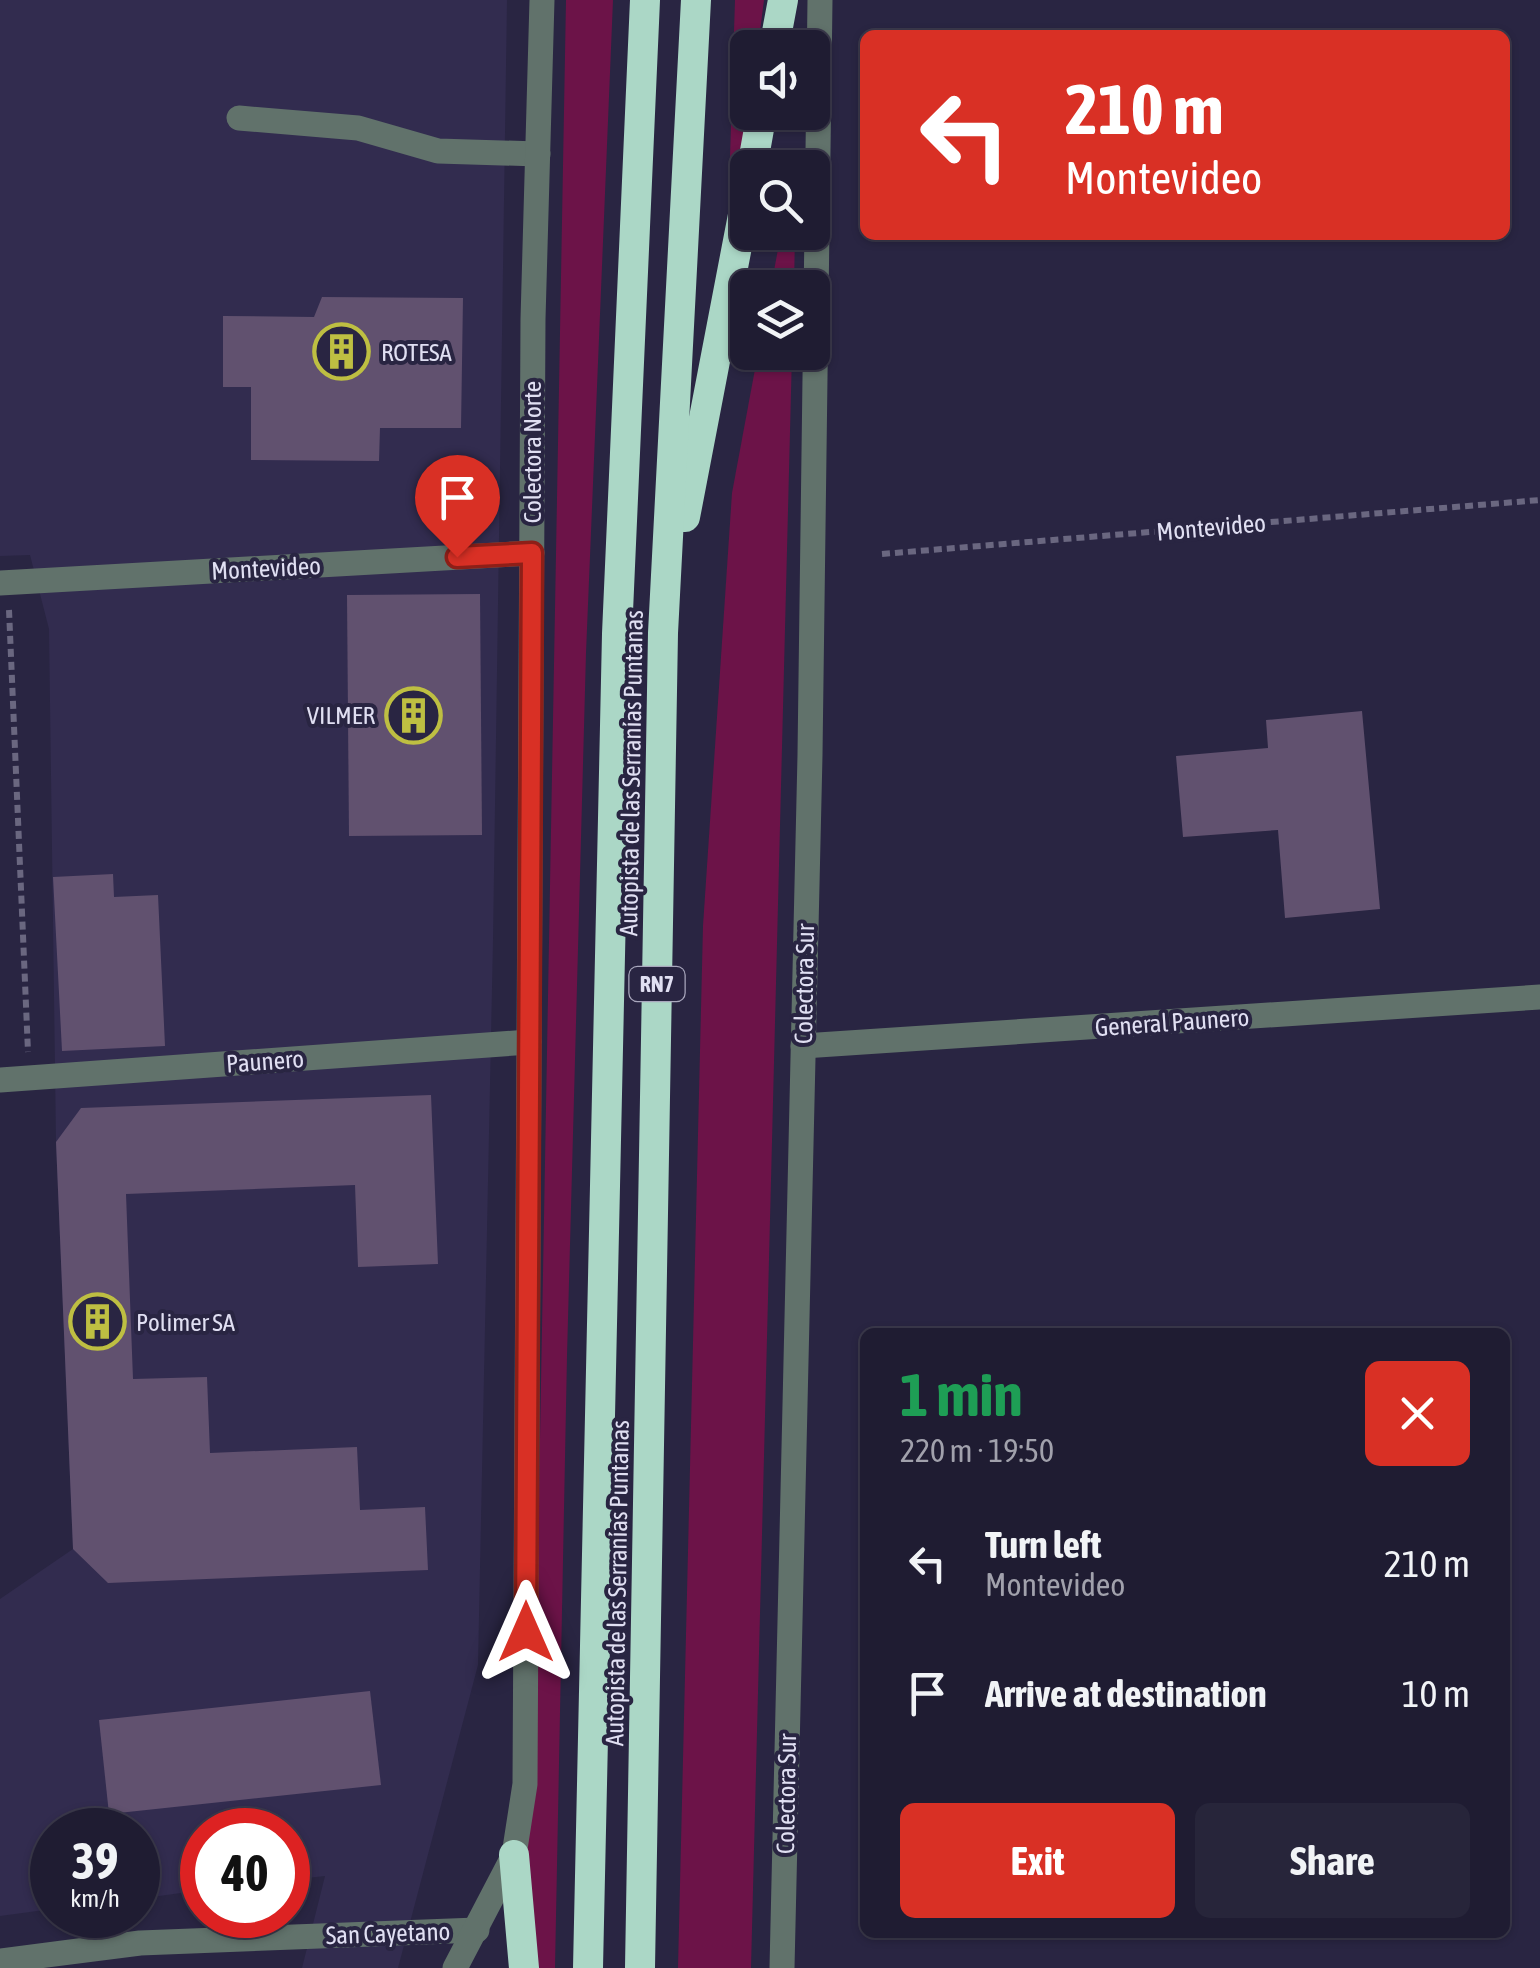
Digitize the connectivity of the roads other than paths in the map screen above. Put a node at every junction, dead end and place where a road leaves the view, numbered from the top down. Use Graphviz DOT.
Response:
graph roads {
  1 [pos="542,0"];
  2 [pos="645,0"];
  3 [pos="696,0"];
  4 [pos="784,0"];
  5 [pos="820,0"];
  6 [pos="778,30"];
  7 [pos="238,118"];
  8 [pos="538,154"];
  9 [pos="736,250"];
  10 [pos="532,553"];
  11 [pos="4,583"];
  12 [pos="663,633"];
  13 [pos="1540,998"];
  14 [pos="529,1042"];
  15 [pos="803,1046"];
  16 [pos="0,1080"];
  17 [pos="514,1855"];
  18 [pos="477,1930"];
  19 [pos="0,1961"];
  20 [pos="455,1968"];
  21 [pos="524,1968"];
  22 [pos="588,1968"];
  23 [pos="640,1968"];
  24 [pos="782,1968"];
  1 -- 8 [label="street, Colectora Norte"];
  2 -- 22 [label="highway, Autopista de las Serranías Puntanas / RN7"];
  3 -- 12 [label="highway, Autopista de las Serranías Puntanas / RN7"];
  4 -- 6 [label="highway"];
  5 -- 15 [label="street, Colectora Sur"];
  7 -- 8 [label="street"];
  8 -- 10 [label="street, Colectora Norte"];
  9 -- 12 [label="highway"];
  10 -- 11 [label="street, Montevideo"];
  10 -- 14 [label="street, Colectora Norte"];
  12 -- 23 [label="highway, Autopista de las Serranías Puntanas / RN7"];
  13 -- 15 [label="street, General Paunero"];
  14 -- 16 [label="street, Paunero"];
  14 -- 17 [label="street, Colectora Norte"];
  15 -- 24 [label="street, Colectora Sur"];
  17 -- 18 [label="street, Colectora Norte"];
  17 -- 21 [label="highway"];
  18 -- 19 [label="street, San Cayetano"];
  18 -- 20 [label="street, Colectora Norte"];
}
